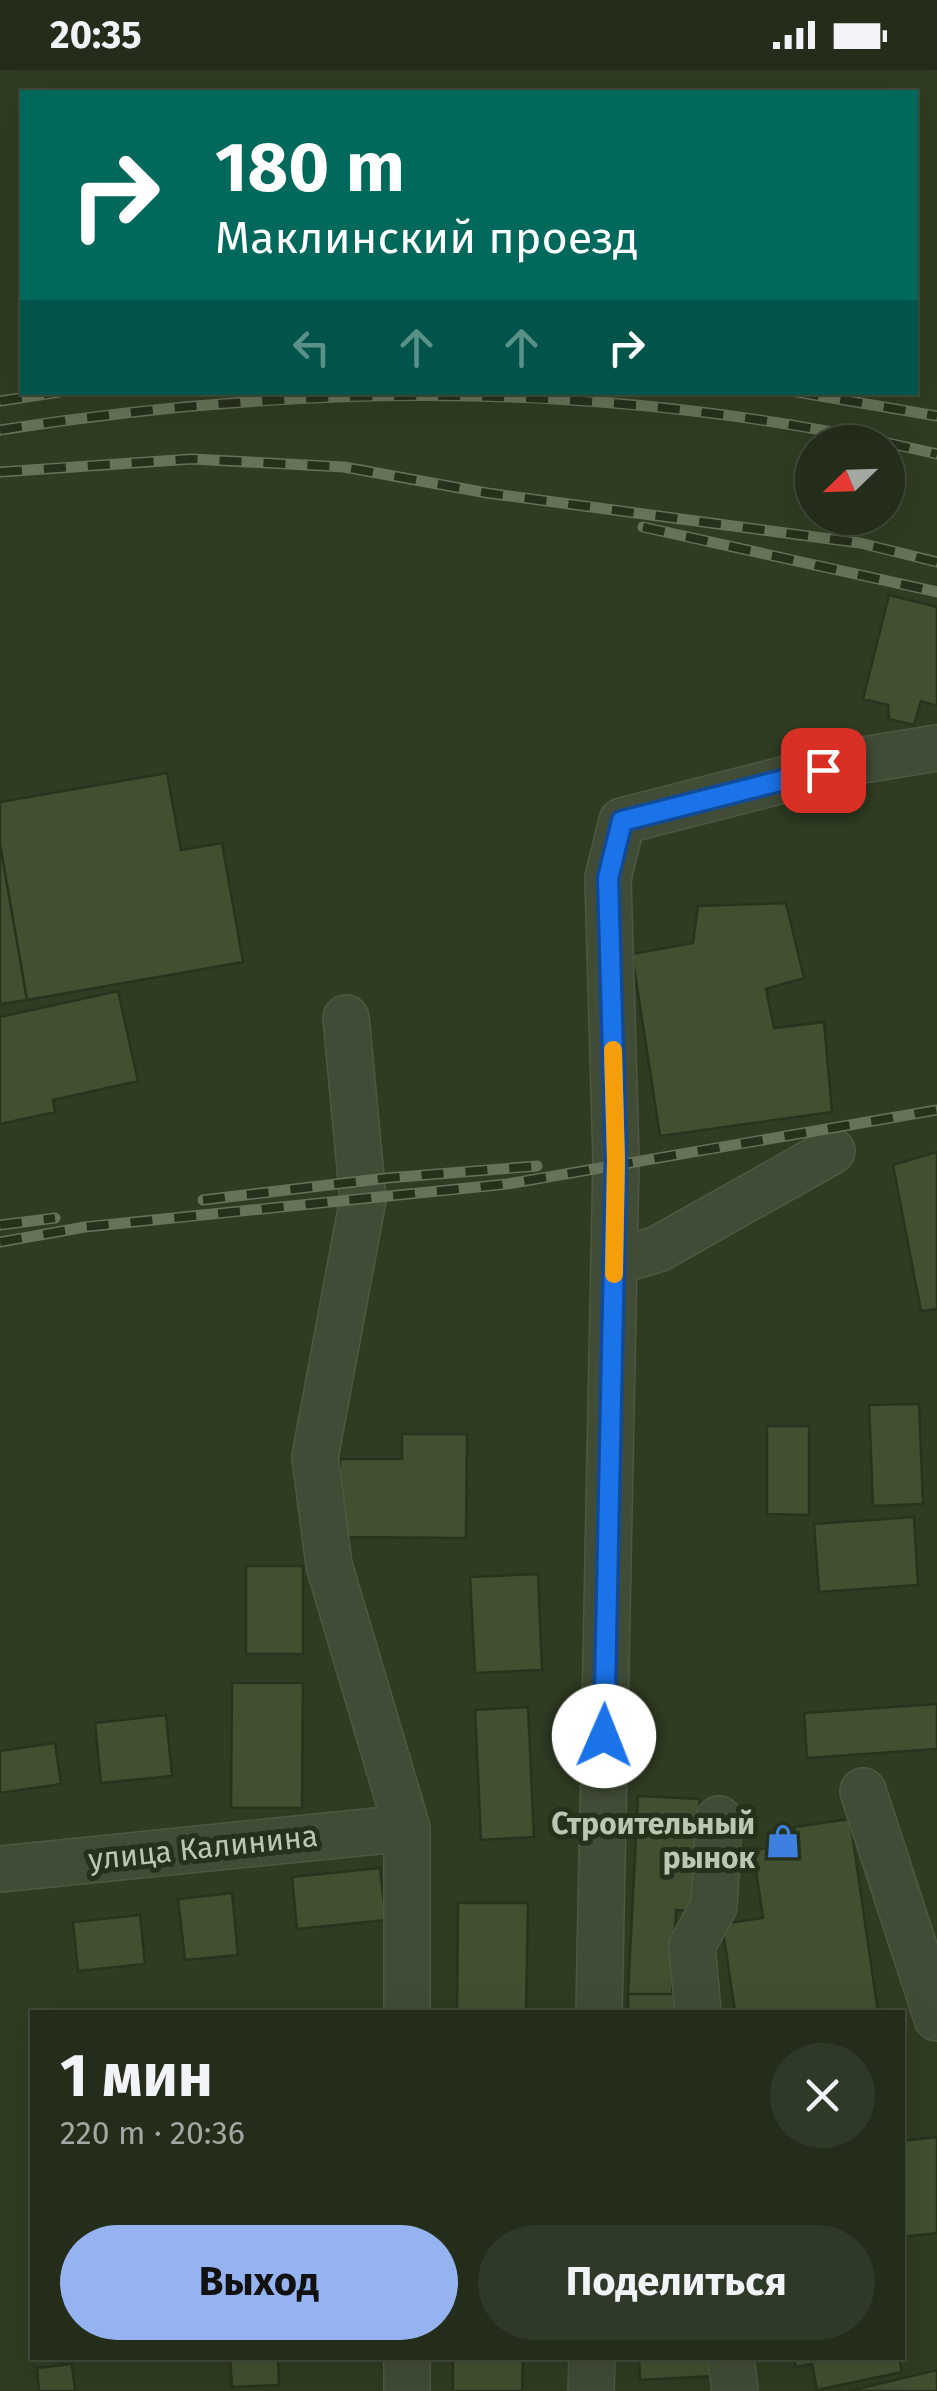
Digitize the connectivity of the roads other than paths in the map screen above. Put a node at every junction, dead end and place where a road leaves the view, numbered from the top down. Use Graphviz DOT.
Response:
graph roads {
  1 [pos="937,748"];
  2 [pos="346,1018"];
  3 [pos="832,1151"];
  4 [pos="614,1262"];
  5 [pos="862,1792"];
  6 [pos="719,1819"];
  7 [pos="407,1828"];
  8 [pos="0,1869"];
  9 [pos="407,2010"];
  10 [pos="599,2010"];
  11 [pos="698,2010"];
  12 [pos="937,2018"];
  13 [pos="407,2360"];
  14 [pos="592,2360"];
  15 [pos="731,2360"];
  16 [pos="407,2391"];
  17 [pos="591,2391"];
  18 [pos="736,2391"];
  1 -- 4 [label="street"];
  2 -- 7 [label="street"];
  3 -- 4 [label="street"];
  4 -- 10 [label="street"];
  5 -- 12 [label="street"];
  6 -- 11 [label="street"];
  7 -- 8 [label="street, улица Калинина"];
  7 -- 9 [label="street"];
  13 -- 16 [label="street"];
  14 -- 17 [label="street"];
  15 -- 18 [label="street"];
}
